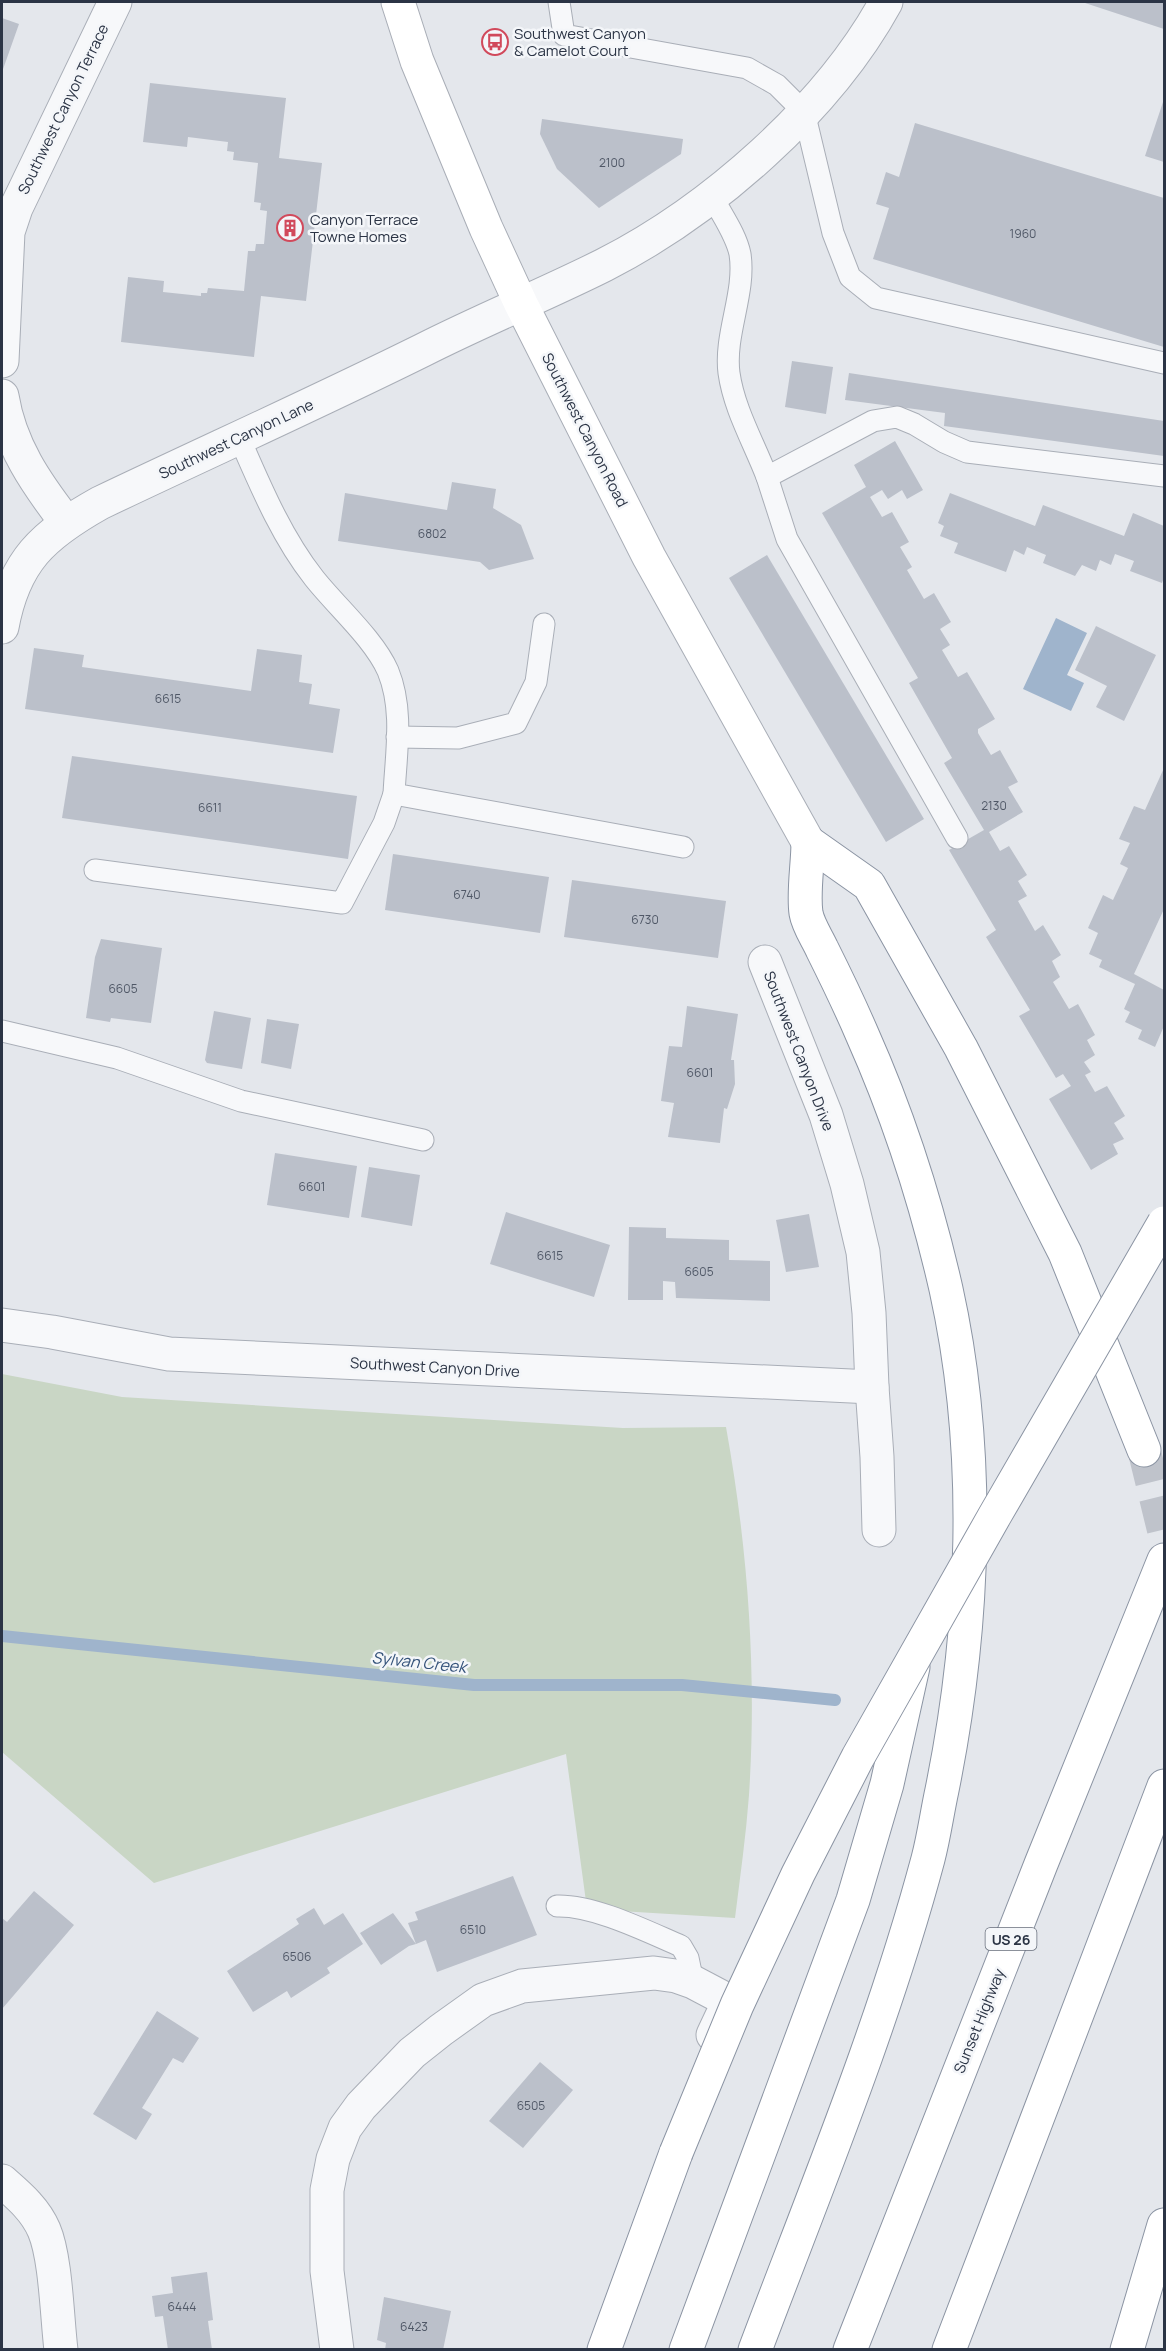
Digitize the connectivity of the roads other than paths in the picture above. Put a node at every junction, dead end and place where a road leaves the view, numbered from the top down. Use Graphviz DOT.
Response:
graph roads {
  1 [pos="115,2"];
  2 [pos="398,2"];
  3 [pos="559,2"];
  4 [pos="886,2"];
  5 [pos="804,112"];
  6 [pos="712,196"];
  7 [pos="521,304"];
  8 [pos="2,361"];
  9 [pos="1164,363"];
  10 [pos="2,396"];
  11 [pos="239,437"];
  12 [pos="1164,476"];
  13 [pos="767,477"];
  14 [pos="66,522"];
  15 [pos="544,624"];
  16 [pos="2,627"];
  17 [pos="396,737"];
  18 [pos="394,794"];
  19 [pos="957,838"];
  20 [pos="808,842"];
  21 [pos="683,847"];
  22 [pos="95,870"];
  23 [pos="765,962"];
  24 [pos="2,1031"];
  25 [pos="423,1140"];
  26 [pos="1164,1223"];
  27 [pos="2,1325"];
  28 [pos="872,1387"];
  29 [pos="1144,1450"];
  30 [pos="970,1497"];
  31 [pos="879,1530"];
  32 [pos="1164,1560"];
  33 [pos="1164,1786"];
  34 [pos="556,1906"];
  35 [pos="693,1982"];
  36 [pos="709,2044"];
  37 [pos="2,2181"];
  38 [pos="1164,2225"];
  39 [pos="1164,2306"];
  40 [pos="1128,2348"];
  41 [pos="61,2349"];
  42 [pos="337,2349"];
  43 [pos="604,2349"];
  44 [pos="686,2349"];
  45 [pos="755,2349"];
  46 [pos="849,2349"];
  47 [pos="949,2349"];
  1 -- 8 [label="street, Southwest Canyon Terrace"];
  2 -- 7 [label="main road, Southwest Canyon Road"];
  3 -- 5 [label="lane"];
  4 -- 5 [label="street, Southwest Canyon Lane"];
  5 -- 6 [label="street, Southwest Canyon Lane"];
  5 -- 9 [label="lane"];
  6 -- 7 [label="street, Southwest Canyon Lane"];
  6 -- 13 [label="lane"];
  7 -- 11 [label="street, Southwest Canyon Lane"];
  7 -- 20 [label="main road, Southwest Canyon Road"];
  10 -- 14 [label="street"];
  11 -- 14 [label="street, Southwest Canyon Lane"];
  11 -- 17 [label="lane"];
  12 -- 13 [label="lane"];
  13 -- 19 [label="lane"];
  14 -- 16 [label="street, Southwest Canyon Lane"];
  15 -- 17 [label="lane"];
  17 -- 18 [label="lane"];
  18 -- 21 [label="lane"];
  18 -- 22 [label="lane"];
  20 -- 29 [label="main road"];
  20 -- 30 [label="main road"];
  23 -- 28 [label="street, Southwest Canyon Drive"];
  24 -- 25 [label="lane"];
  26 -- 43 [label="main road, bridge"];
  27 -- 28 [label="street, Southwest Canyon Drive"];
  28 -- 31 [label="street, Southwest Canyon Drive"];
  30 -- 44 [label="main road"];
  30 -- 45 [label="main road"];
  32 -- 46 [label="main road, Sunset Highway / US 26"];
  33 -- 47 [label="main road"];
  34 -- 35 [label="lane"];
  35 -- 36 [label="street"];
  35 -- 42 [label="street"];
  37 -- 41 [label="street"];
  38 -- 40 [label="main road"];
  39 -- 40 [label="main road"];
}
